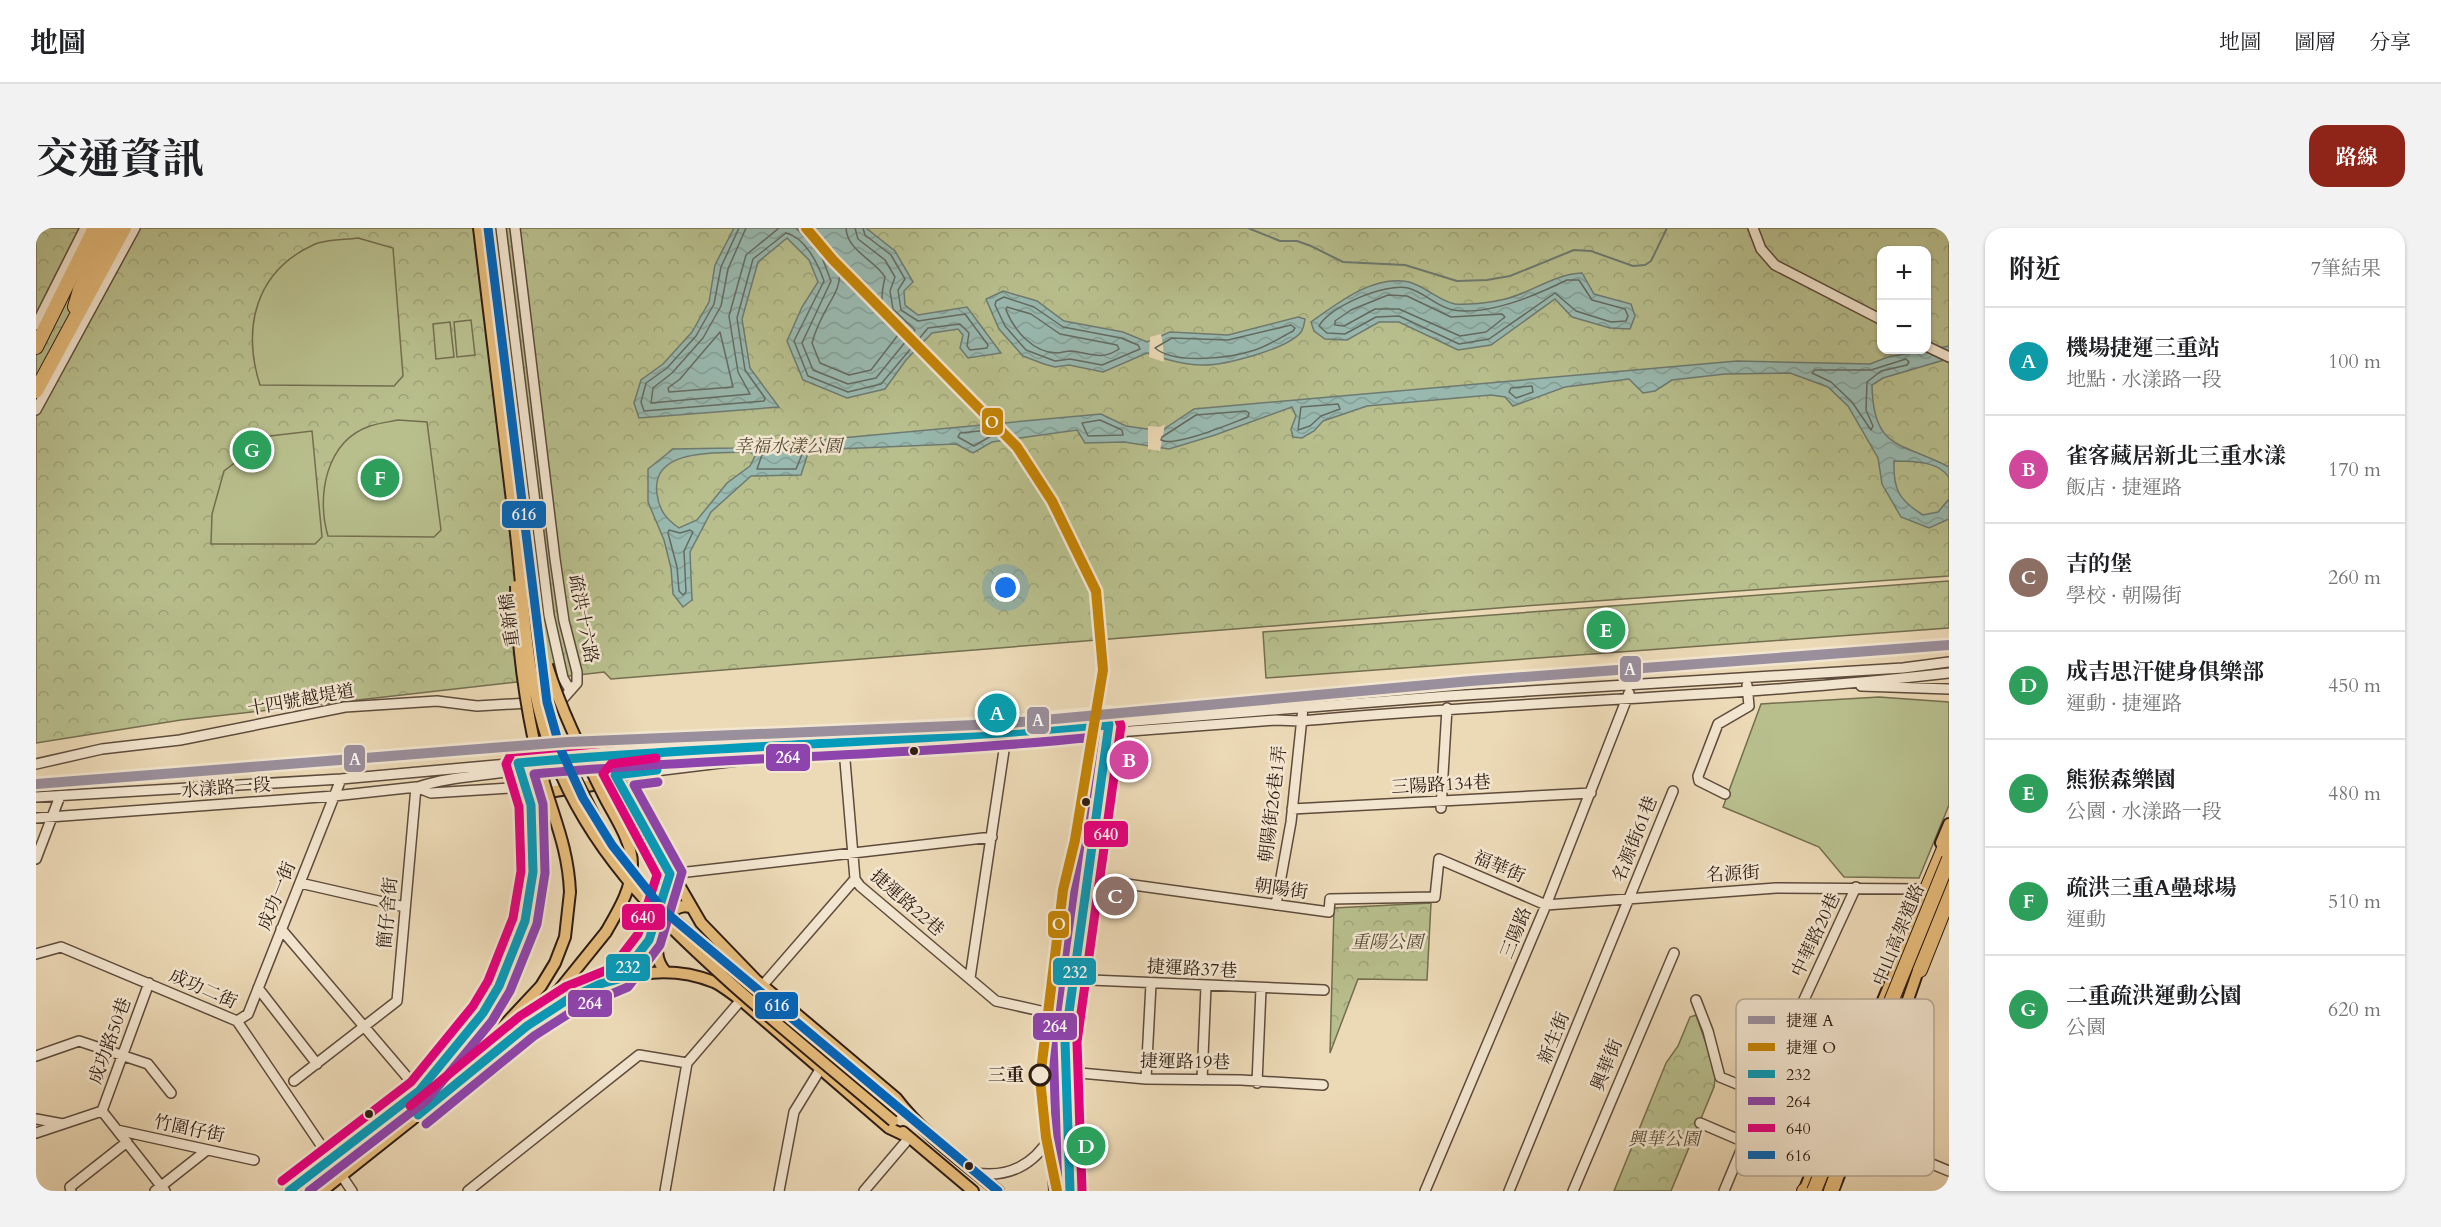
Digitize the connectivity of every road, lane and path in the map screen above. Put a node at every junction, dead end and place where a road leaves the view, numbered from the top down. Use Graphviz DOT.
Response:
graph roads {
  1 [pos="85,228"];
  2 [pos="95,228"];
  3 [pos="107,228"];
  4 [pos="124,228"];
  5 [pos="135,228"];
  6 [pos="479,228"];
  7 [pos="488,228"];
  8 [pos="501,228"];
  9 [pos="515,228"];
  10 [pos="1753,228"];
  11 [pos="1877,318"];
  12 [pos="42,324"];
  13 [pos="69,330"];
  14 [pos="36,347"];
  15 [pos="1931,348"];
  16 [pos="1949,357"];
  17 [pos="36,391"];
  18 [pos="36,411"];
  19 [pos="521,535"];
  20 [pos="538,641"];
  21 [pos="1949,662"];
  22 [pos="1903,668"];
  23 [pos="1949,673"];
  24 [pos="1746,676"];
  25 [pos="1909,677"];
  26 [pos="1631,684"];
  27 [pos="1828,684"];
  28 [pos="1949,689"];
  29 [pos="570,690"];
  30 [pos="1747,690"];
  31 [pos="1628,697"];
  32 [pos="1303,708"];
  33 [pos="1447,708"];
  34 [pos="1300,721"];
  35 [pos="1109,728"];
  36 [pos="1095,730"];
  37 [pos="1006,738"];
  38 [pos="843,743"];
  39 [pos="845,754"];
  40 [pos="608,759"];
  41 [pos="736,761"];
  42 [pos="36,765"];
  43 [pos="520,766"];
  44 [pos="616,778"];
  45 [pos="341,779"];
  46 [pos="417,787"];
  47 [pos="524,787"];
  48 [pos="1672,791"];
  49 [pos="1591,793"];
  50 [pos="1725,794"];
  51 [pos="60,796"];
  52 [pos="334,796"];
  53 [pos="36,797"];
  54 [pos="531,805"];
  55 [pos="1441,806"];
  56 [pos="1292,809"];
  57 [pos="52,815"];
  58 [pos="36,818"];
  59 [pos="1949,824"];
  60 [pos="992,837"];
  61 [pos="1949,837"];
  62 [pos="1949,845"];
  63 [pos="854,852"];
  64 [pos="36,859"];
  65 [pos="1439,859"];
  66 [pos="1949,859"];
  67 [pos="670,874"];
  68 [pos="1073,874"];
  69 [pos="1088,877"];
  70 [pos="1949,878"];
  71 [pos="855,879"];
  72 [pos="300,883"];
  73 [pos="1926,885"];
  74 [pos="1949,886"];
  75 [pos="1856,888"];
  76 [pos="1949,897"];
  77 [pos="1629,898"];
  78 [pos="1276,905"];
  79 [pos="1546,905"];
  80 [pos="405,907"];
  81 [pos="690,907"];
  82 [pos="1949,910"];
  83 [pos="281,929"];
  84 [pos="1901,950"];
  85 [pos="1674,953"];
  86 [pos="36,954"];
  87 [pos="1920,970"];
  88 [pos="666,972"];
  89 [pos="970,978"];
  90 [pos="1059,978"];
  91 [pos="619,979"];
  92 [pos="1072,979"];
  93 [pos="149,983"];
  94 [pos="1151,984"];
  95 [pos="763,985"];
  96 [pos="1206,986"];
  97 [pos="258,988"];
  98 [pos="1261,989"];
  99 [pos="1323,990"];
  100 [pos="741,999"];
  101 [pos="1804,999"];
  102 [pos="1882,999"];
  103 [pos="1889,999"];
  104 [pos="1900,999"];
  105 [pos="1908,999"];
  106 [pos="1696,1000"];
  107 [pos="1054,1014"];
  108 [pos="237,1022"];
  109 [pos="364,1026"];
  110 [pos="504,1043"];
  111 [pos="123,1055"];
  112 [pos="36,1056"];
  113 [pos="687,1063"];
  114 [pos="316,1064"];
  115 [pos="821,1068"];
  116 [pos="1047,1070"];
  117 [pos="1064,1074"];
  118 [pos="1146,1078"];
  119 [pos="1202,1080"];
  120 [pos="294,1081"];
  121 [pos="1257,1083"];
  122 [pos="1736,1084"];
  123 [pos="1323,1086"];
  124 [pos="419,1091"];
  125 [pos="171,1093"];
  126 [pos="102,1111"];
  127 [pos="904,1112"];
  128 [pos="36,1119"];
  129 [pos="64,1124"];
  130 [pos="1700,1124"];
  131 [pos="117,1130"];
  132 [pos="36,1133"];
  133 [pos="908,1137"];
  134 [pos="1050,1137"];
  135 [pos="1736,1140"];
  136 [pos="127,1142"];
  137 [pos="207,1150"];
  138 [pos="329,1159"];
  139 [pos="254,1160"];
  140 [pos="1736,1162"];
  141 [pos="1934,1165"];
  142 [pos="1949,1171"];
  143 [pos="976,1173"];
  144 [pos="342,1176"];
  145 [pos="1811,1176"];
  146 [pos="1813,1176"];
  147 [pos="1828,1176"];
  148 [pos="161,1189"];
  149 [pos="71,1191"];
  150 [pos="289,1191"];
  151 [pos="322,1191"];
  152 [pos="352,1191"];
  153 [pos="468,1191"];
  154 [pos="665,1191"];
  155 [pos="779,1191"];
  156 [pos="864,1191"];
  157 [pos="973,1191"];
  158 [pos="998,1191"];
  159 [pos="1054,1191"];
  160 [pos="1070,1191"];
  161 [pos="1425,1191"];
  162 [pos="1509,1191"];
  163 [pos="1572,1191"];
  164 [pos="1724,1191"];
  165 [pos="1807,1191"];
  166 [pos="1822,1191"];
  1 -- 12 [label="street"];
  2 -- 12 [label="highway"];
  3 -- 12 [label="highway"];
  3 -- 13 [label="highway"];
  4 -- 13 [label="highway"];
  5 -- 18 [label="street"];
  6 -- 19 [label="main road, 重新橋"];
  7 -- 19 [label="main road, 重新橋"];
  8 -- 29 [label="street, 疏洪十六路"];
  9 -- 29 [label="street, 疏洪十六路"];
  10 -- 11 [label="street"];
  12 -- 14 [label="highway"];
  13 -- 17 [label="highway"];
  15 -- 16 [label="street"];
  19 -- 20 [label="main road, 重新橋"];
  19 -- 124 [label="main road, bridge"];
  19 -- 133 [label="main road, 重新橋, bridge"];
  20 -- 110 [label="main road, bridge"];
  20 -- 127 [label="main road, 重新橋, bridge"];
  21 -- 22 [label="street, 水漾路一段"];
  22 -- 24 [label="street, 水漾路一段"];
  22 -- 25 [label="street"];
  23 -- 25 [label="street, 水漾路一段"];
  24 -- 26 [label="street, 水漾路一段"];
  24 -- 30 [label="street"];
  25 -- 27 [label="street, 水漾路一段"];
  25 -- 28 [label="street"];
  26 -- 31 [label="street, 三陽路"];
  26 -- 32 [label="street, 水漾路一段"];
  27 -- 28 [label="street"];
  27 -- 30 [label="street, 水漾路一段"];
  29 -- 42 [label="street, 十四號越堤道"];
  30 -- 31 [label="street, 水漾路一段"];
  30 -- 50 [label="street"];
  31 -- 33 [label="street, 水漾路一段"];
  31 -- 49 [label="street, 三陽路"];
  32 -- 34 [label="street, 朝陽街26巷1弄"];
  32 -- 35 [label="street, 水漾路一段"];
  33 -- 34 [label="street, 水漾路一段"];
  33 -- 55 [label="street"];
  34 -- 35 [label="street, 水漾路一段"];
  34 -- 56 [label="street, 朝陽街26巷1弄"];
  35 -- 36 [label="street, 水漾路一段"];
  35 -- 69 [label="street"];
  36 -- 37 [label="street, 水漾路一段"];
  36 -- 68 [label="street"];
  37 -- 38 [label="street, 水漾路一段"];
  37 -- 39 [label="street, 水漾路一段"];
  37 -- 60 [label="street"];
  38 -- 39 [label="street, 捷運路22巷"];
  38 -- 40 [label="street, 水漾路一段"];
  39 -- 41 [label="street, 水漾路一段"];
  39 -- 63 [label="street, 捷運路22巷"];
  40 -- 41 [label="street, 水漾路一段"];
  40 -- 43 [label="street, 水漾路一段"];
  40 -- 44 [label="main road"];
  41 -- 44 [label="street, 水漾路一段"];
  43 -- 45 [label="street, 水漾路一段"];
  43 -- 46 [label="street, 水漾路一段"];
  43 -- 47 [label="main road"];
  44 -- 47 [label="street, 水漾路一段"];
  44 -- 54 [label="main road"];
  44 -- 67 [label="main road"];
  45 -- 51 [label="street, 水漾路一段"];
  45 -- 52 [label="street, 成功一街"];
  46 -- 47 [label="street, 水漾路一段"];
  46 -- 52 [label="street, 水漾路一段"];
  46 -- 80 [label="street, 簡仔舍街"];
  47 -- 54 [label="main road"];
  48 -- 77 [label="street, 名源街61巷"];
  49 -- 55 [label="street, 三陽路134巷"];
  49 -- 79 [label="street, 三陽路"];
  51 -- 53 [label="street, 水漾路一段"];
  51 -- 57 [label="street"];
  52 -- 57 [label="street, 水漾路一段"];
  52 -- 72 [label="street, 成功一街"];
  54 -- 124 [label="main road"];
  55 -- 56 [label="street, 三陽路134巷"];
  56 -- 78 [label="street, 朝陽街26巷1弄"];
  57 -- 58 [label="street, 水漾路一段"];
  57 -- 64 [label="street"];
  59 -- 73 [label="main road"];
  60 -- 63 [label="street"];
  60 -- 89 [label="street"];
  61 -- 73 [label="highway"];
  62 -- 84 [label="main road"];
  63 -- 67 [label="street"];
  63 -- 71 [label="street, 捷運路22巷"];
  65 -- 78 [label="street, 朝陽街"];
  65 -- 79 [label="street, 福華街"];
  66 -- 103 [label="highway, 中山高架道路, bridge"];
  67 -- 81 [label="main road"];
  67 -- 91 [label="main road"];
  68 -- 69 [label="street, 朝陽街"];
  68 -- 90 [label="street"];
  69 -- 78 [label="street, 朝陽街"];
  69 -- 92 [label="street"];
  70 -- 104 [label="highway, 中山高架道路"];
  71 -- 89 [label="street, 捷運路22巷"];
  71 -- 95 [label="street"];
  72 -- 80 [label="street"];
  72 -- 83 [label="street, 成功一街"];
  73 -- 75 [label="street, 名源街"];
  73 -- 84 [label="highway"];
  74 -- 87 [label="main road"];
  75 -- 77 [label="street, 名源街"];
  75 -- 101 [label="street, 中華路20巷"];
  76 -- 87 [label="highway"];
  77 -- 79 [label="street, 名源街"];
  77 -- 162 [label="street, 新生街"];
  79 -- 161 [label="street, 三陽路"];
  80 -- 109 [label="street, 簡仔舍街"];
  81 -- 88 [label="main road"];
  81 -- 95 [label="main road"];
  82 -- 87 [label="main road"];
  83 -- 97 [label="street, 成功一街"];
  83 -- 109 [label="street"];
  84 -- 102 [label="main road"];
  85 -- 163 [label="street, 興華街"];
  86 -- 93 [label="street, 成功二街"];
  87 -- 105 [label="main road"];
  88 -- 91 [label="main road"];
  88 -- 100 [label="main road"];
  89 -- 107 [label="street, 捷運路22巷"];
  90 -- 92 [label="street, 捷運路37巷"];
  90 -- 107 [label="street"];
  91 -- 110 [label="main road"];
  92 -- 94 [label="street, 捷運路37巷"];
  92 -- 117 [label="street"];
  93 -- 108 [label="street, 成功二街"];
  93 -- 111 [label="street, 成功路50巷"];
  94 -- 96 [label="street, 捷運路37巷"];
  94 -- 118 [label="street"];
  95 -- 127 [label="main road"];
  96 -- 98 [label="street, 捷運路37巷"];
  96 -- 119 [label="street"];
  97 -- 108 [label="street, 成功一街"];
  97 -- 114 [label="street"];
  98 -- 99 [label="street, 捷運路37巷"];
  98 -- 121 [label="street"];
  100 -- 113 [label="street"];
  100 -- 115 [label="main road"];
  106 -- 122 [label="street"];
  107 -- 116 [label="street"];
  108 -- 138 [label="street, 成功二街"];
  109 -- 114 [label="street, 簡仔舍街"];
  109 -- 124 [label="street"];
  110 -- 144 [label="main road"];
  111 -- 112 [label="street"];
  111 -- 125 [label="street"];
  111 -- 126 [label="street, 成功路50巷"];
  113 -- 153 [label="street"];
  113 -- 154 [label="street"];
  114 -- 120 [label="street, 簡仔舍街"];
  115 -- 133 [label="main road"];
  115 -- 155 [label="street"];
  116 -- 117 [label="street, 捷運路19巷"];
  116 -- 134 [label="street"];
  117 -- 118 [label="street, 捷運路19巷"];
  117 -- 160 [label="street"];
  118 -- 119 [label="street, 捷運路19巷"];
  119 -- 121 [label="street, 捷運路19巷"];
  121 -- 123 [label="street, 捷運路19巷"];
  124 -- 138 [label="main road"];
  126 -- 129 [label="street, 成功路50巷"];
  126 -- 131 [label="street, 成功路50巷"];
  127 -- 143 [label="main road"];
  128 -- 129 [label="street"];
  129 -- 132 [label="street, 成功路50巷"];
  130 -- 135 [label="street"];
  131 -- 136 [label="street, 成功路50巷"];
  131 -- 137 [label="street, 竹圍仔街"];
  133 -- 156 [label="street"];
  133 -- 157 [label="main road"];
  134 -- 143 [label="street"];
  134 -- 159 [label="street"];
  136 -- 148 [label="street, 成功路50巷"];
  136 -- 149 [label="street"];
  137 -- 139 [label="street, 竹圍仔街"];
  137 -- 148 [label="street"];
  138 -- 144 [label="street, 成功二街"];
  138 -- 150 [label="main road"];
  140 -- 164 [label="street"];
  141 -- 142 [label="street"];
  143 -- 158 [label="main road"];
  144 -- 151 [label="main road"];
  144 -- 152 [label="street, 成功二街"];
  145 -- 165 [label="main road"];
  146 -- 165 [label="highway, 中山高架道路, bridge"];
  147 -- 166 [label="highway, 中山高架道路"];
}
